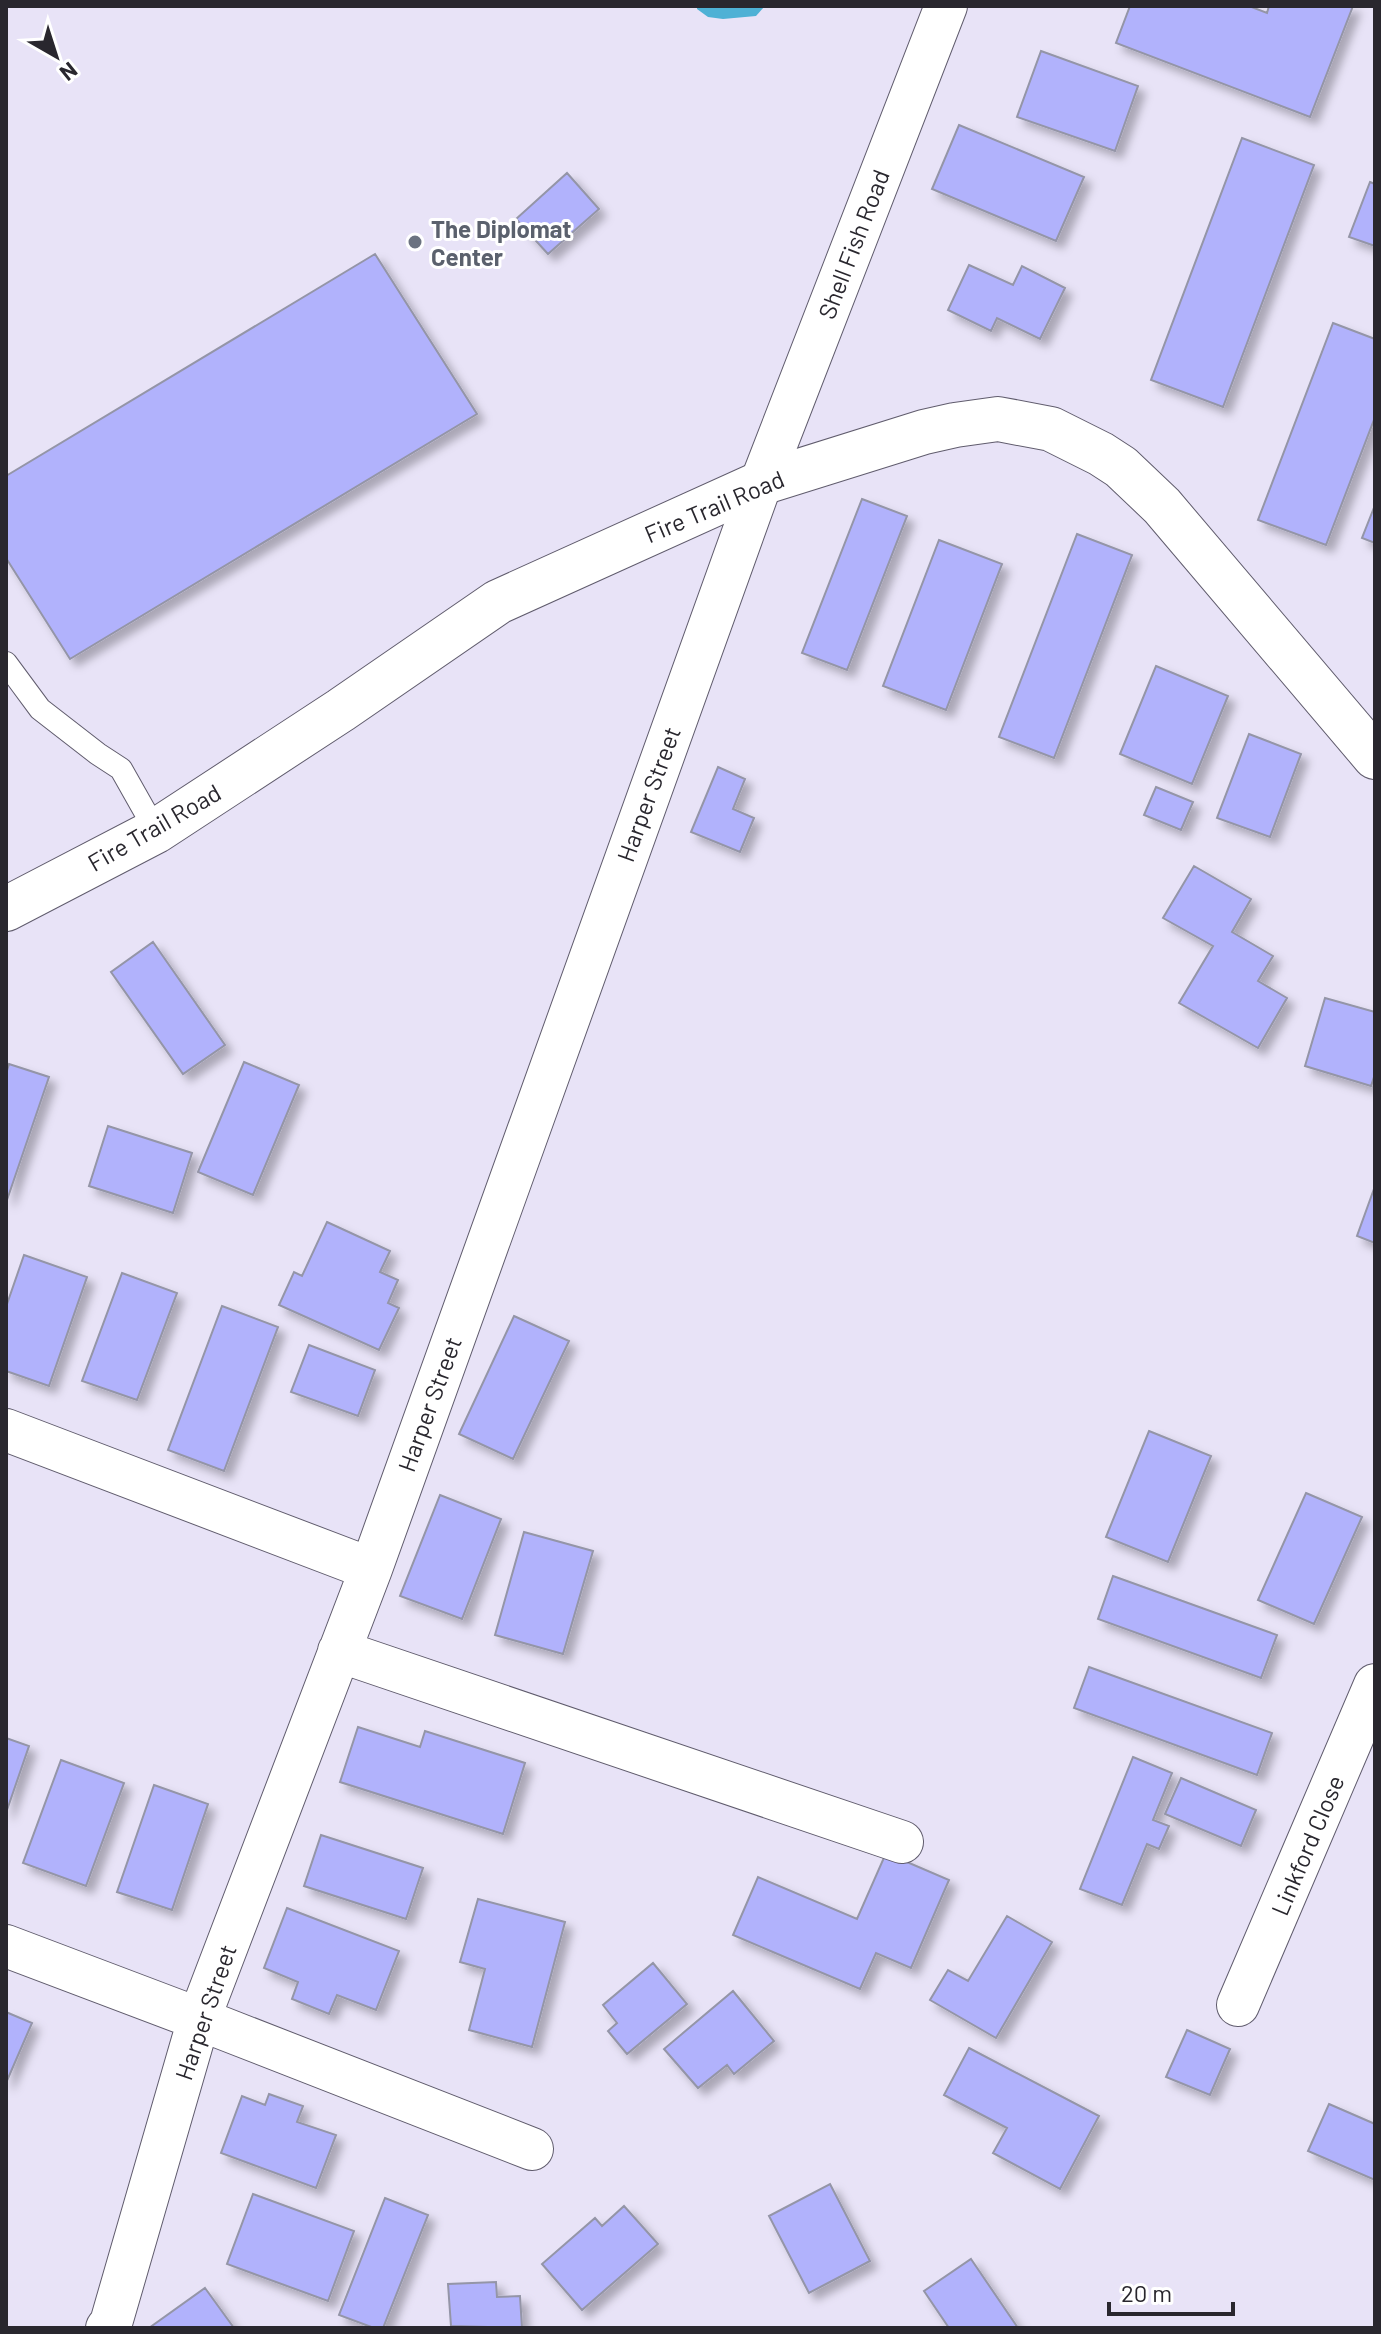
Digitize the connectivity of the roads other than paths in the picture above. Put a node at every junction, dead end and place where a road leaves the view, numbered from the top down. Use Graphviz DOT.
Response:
graph roads {
  1 [pos="946,6"];
  2 [pos="761,483"];
  3 [pos="6,663"];
  4 [pos="1375,757"];
  5 [pos="156,831"];
  6 [pos="6,909"];
  7 [pos="6,1430"];
  8 [pos="371,1569"];
  9 [pos="339,1651"];
  10 [pos="1375,1685"];
  11 [pos="902,1842"];
  12 [pos="6,1946"];
  13 [pos="1238,2005"];
  14 [pos="199,2019"];
  15 [pos="532,2149"];
  16 [pos="107,2328"];
  1 -- 2 [label="street, Shell Fish Road"];
  2 -- 4 [label="street, Fire Trail Road"];
  2 -- 5 [label="street, Fire Trail Road"];
  2 -- 8 [label="street, Harper Street"];
  3 -- 5 [label="lane"];
  5 -- 6 [label="street, Fire Trail Road"];
  7 -- 8 [label="street"];
  8 -- 9 [label="street, Harper Street"];
  9 -- 11 [label="street"];
  9 -- 14 [label="street, Harper Street"];
  10 -- 13 [label="street, Linkford Close"];
  12 -- 14 [label="street"];
  14 -- 15 [label="street"];
  14 -- 16 [label="street, Harper Street"];
}
